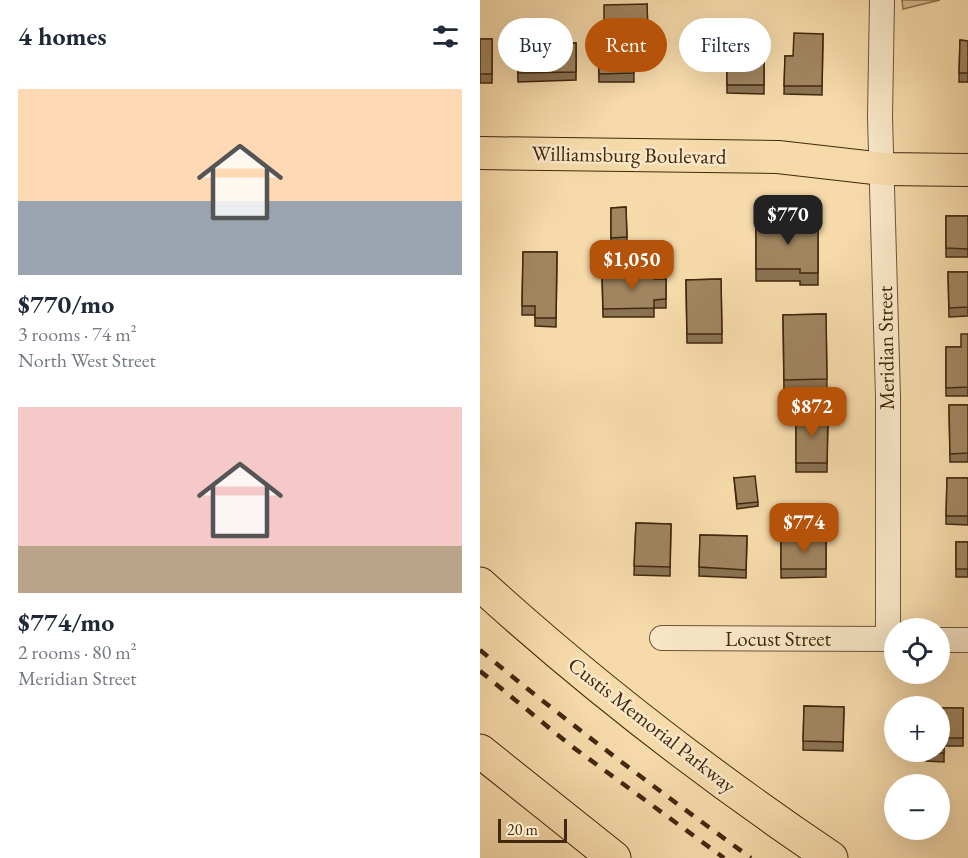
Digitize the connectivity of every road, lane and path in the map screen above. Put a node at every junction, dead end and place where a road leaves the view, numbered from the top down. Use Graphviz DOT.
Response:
graph roads {
  1 [pos="882,0"];
  2 [pos="480,153"];
  3 [pos="883,169"];
  4 [pos="968,170"];
  5 [pos="480,584"];
  6 [pos="891,618"];
  7 [pos="662,639"];
  8 [pos="884,639"];
  9 [pos="950,640"];
  10 [pos="968,640"];
  11 [pos="480,751"];
  12 [pos="614,858"];
  13 [pos="831,858"];
  1 -- 3 [label="street, Meridian Street"];
  2 -- 3 [label="main road, Williamsburg Boulevard"];
  3 -- 4 [label="main road, Williamsburg Boulevard"];
  3 -- 6 [label="street, Meridian Street"];
  5 -- 13 [label="highway, Custis Memorial Parkway"];
  7 -- 8 [label="street, Locust Street"];
  9 -- 10 [label="street"];
  11 -- 12 [label="highway"];
}
